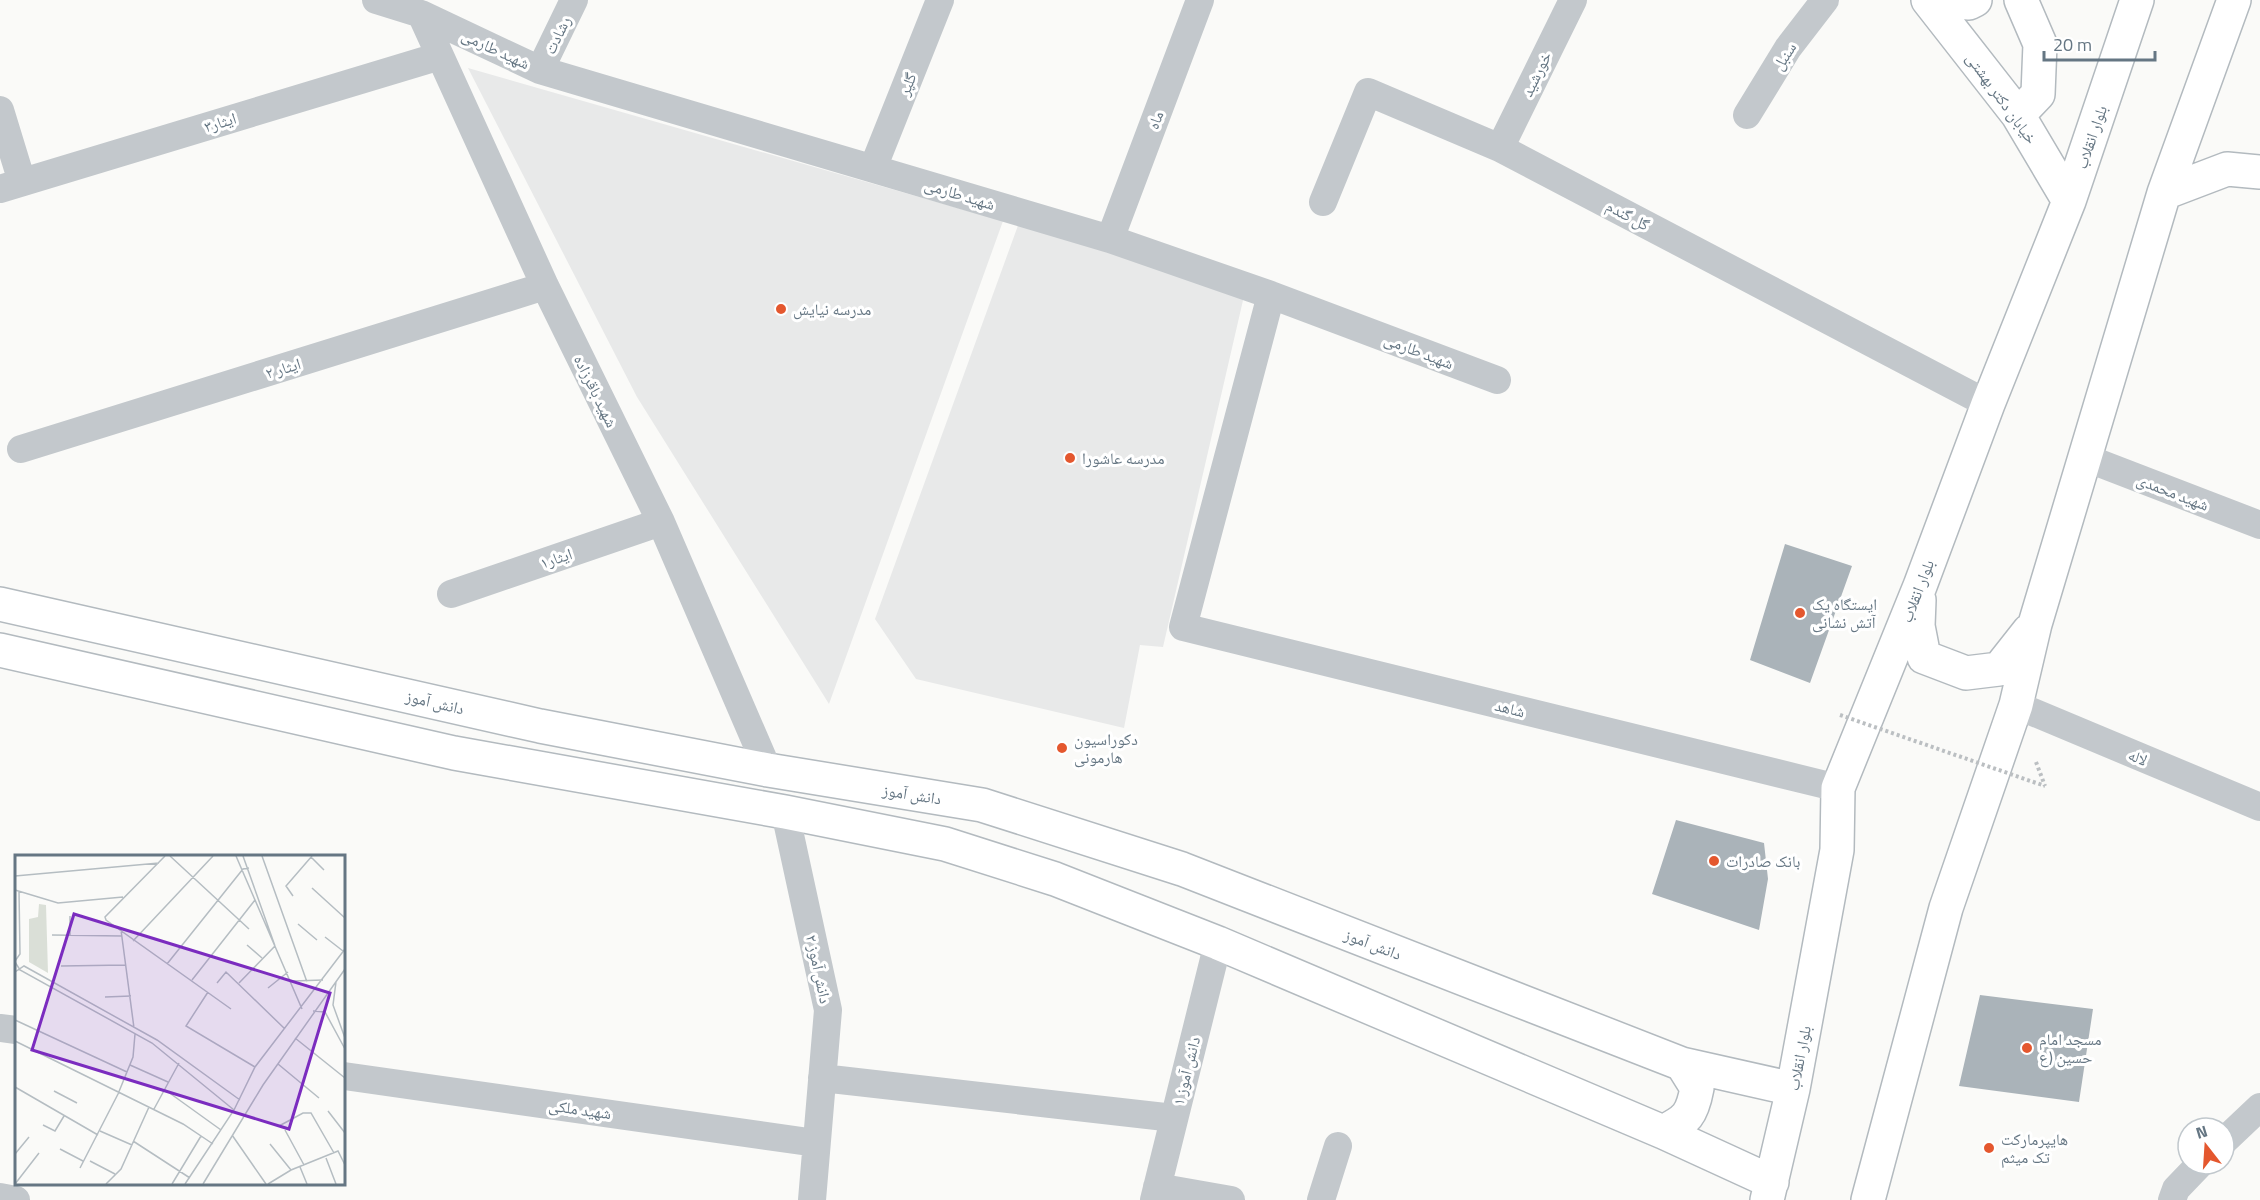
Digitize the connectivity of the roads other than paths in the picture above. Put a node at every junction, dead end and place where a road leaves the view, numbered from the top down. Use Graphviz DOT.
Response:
graph roads {
  1 [pos="376,0"];
  2 [pos="574,0"];
  3 [pos="940,0"];
  4 [pos="1200,0"];
  5 [pos="1573,0"];
  6 [pos="1825,0"];
  7 [pos="1928,0"];
  8 [pos="1937,0"];
  9 [pos="1975,0"];
  10 [pos="2021,0"];
  11 [pos="2137,0"];
  12 [pos="2234,0"];
  13 [pos="421,14"];
  14 [pos="440,56"];
  15 [pos="540,70"];
  16 [pos="0,110"];
  17 [pos="1747,115"];
  18 [pos="2018,115"];
  19 [pos="1500,148"];
  20 [pos="873,168"];
  21 [pos="2260,172"];
  22 [pos="11,185"];
  23 [pos="2164,193"];
  24 [pos="2069,201"];
  25 [pos="1323,202"];
  26 [pos="1110,239"];
  27 [pos="545,286"];
  28 [pos="1270,295"];
  29 [pos="1497,380"];
  30 [pos="1988,404"];
  31 [pos="21,449"];
  32 [pos="2086,458"];
  33 [pos="661,522"];
  34 [pos="2260,525"];
  35 [pos="1920,586"];
  36 [pos="451,594"];
  37 [pos="0,604"];
  38 [pos="2035,624"];
  39 [pos="0,650"];
  40 [pos="2016,705"];
  41 [pos="768,770"];
  42 [pos="1838,788"];
  43 [pos="2260,807"];
  44 [pos="785,812"];
  45 [pos="1218,943"];
  46 [pos="0,1028"];
  47 [pos="15,1030"];
  48 [pos="1682,1064"];
  49 [pos="345,1076"];
  50 [pos="822,1078"];
  51 [pos="1793,1089"];
  52 [pos="2260,1107"];
  53 [pos="1174,1118"];
  54 [pos="2236,1130"];
  55 [pos="1663,1132"];
  56 [pos="816,1143"];
  57 [pos="1338,1146"];
  58 [pos="2188,1176"];
  59 [pos="1770,1191"];
  60 [pos="1156,1193"];
  61 [pos="0,1197"];
  62 [pos="16,1200"];
  63 [pos="812,1200"];
  64 [pos="1231,1200"];
  65 [pos="1322,1200"];
  66 [pos="1868,1200"];
  67 [pos="2172,1200"];
  1 -- 13 [label="street, شهید طارمی"];
  2 -- 15 [label="street, رشادت"];
  3 -- 20 [label="street, گلپر"];
  4 -- 26 [label="street, ماه"];
  5 -- 19 [label="street, خورشید"];
  6 -- 17 [label="street, سنبل"];
  7 -- 18 [label="street, خیابان دکتر بهشتی"];
  8 -- 9 [label="street"];
  10 -- 18 [label="street"];
  11 -- 24 [label="street, بلوار انقلاب"];
  12 -- 23 [label="street"];
  13 -- 14 [label="street, شهید باقرزاده"];
  13 -- 15 [label="street, شهید طارمی"];
  14 -- 22 [label="street, ایثار۳"];
  14 -- 27 [label="street, شهید باقرزاده"];
  15 -- 20 [label="street, شهید طارمی"];
  16 -- 22 [label="street"];
  18 -- 24 [label="street, خیابان دکتر بهشتی"];
  19 -- 25 [label="street, گل گندم"];
  19 -- 30 [label="street, گل گندم"];
  20 -- 26 [label="street, شهید طارمی"];
  21 -- 23 [label="street"];
  23 -- 32 [label="street"];
  24 -- 30 [label="street, بلوار انقلاب"];
  26 -- 28 [label="street, شهید طارمی"];
  27 -- 31 [label="street, ایثار ۲"];
  27 -- 33 [label="street, شهید باقرزاده"];
  28 -- 29 [label="street, شهید طارمی"];
  28 -- 42 [label="street, شاهد"];
  30 -- 35 [label="street, بلوار انقلاب"];
  32 -- 34 [label="street, شهید محمدی"];
  32 -- 38 [label="street"];
  33 -- 36 [label="street, ایثار۱"];
  33 -- 41 [label="street, شهید باقرزاده"];
  35 -- 38 [label="street"];
  35 -- 42 [label="street, بلوار انقلاب"];
  37 -- 41 [label="street, دانش آموز"];
  38 -- 40 [label="street"];
  39 -- 44 [label="street"];
  40 -- 43 [label="street, لاله"];
  40 -- 66 [label="street"];
  41 -- 48 [label="street, دانش آموز"];
  42 -- 51 [label="street, بلوار انقلاب"];
  44 -- 45 [label="street"];
  44 -- 50 [label="street, دانش آموز ۲"];
  45 -- 53 [label="street, دانش آموز ۱"];
  45 -- 55 [label="street"];
  46 -- 47 [label="street"];
  48 -- 51 [label="street, دانش آموز"];
  48 -- 55 [label="street"];
  49 -- 56 [label="street, شهید ملکی"];
  50 -- 53 [label="street"];
  50 -- 56 [label="street, دانش آموز ۲"];
  51 -- 59 [label="street, بلوار انقلاب"];
  52 -- 54 [label="street"];
  53 -- 60 [label="street, دانش آموز ۱"];
  55 -- 59 [label="street"];
  56 -- 63 [label="street, دانش آموز ۲"];
  57 -- 65 [label="street"];
  58 -- 67 [label="street"];
  60 -- 64 [label="street"];
  61 -- 62 [label="street"];
}
